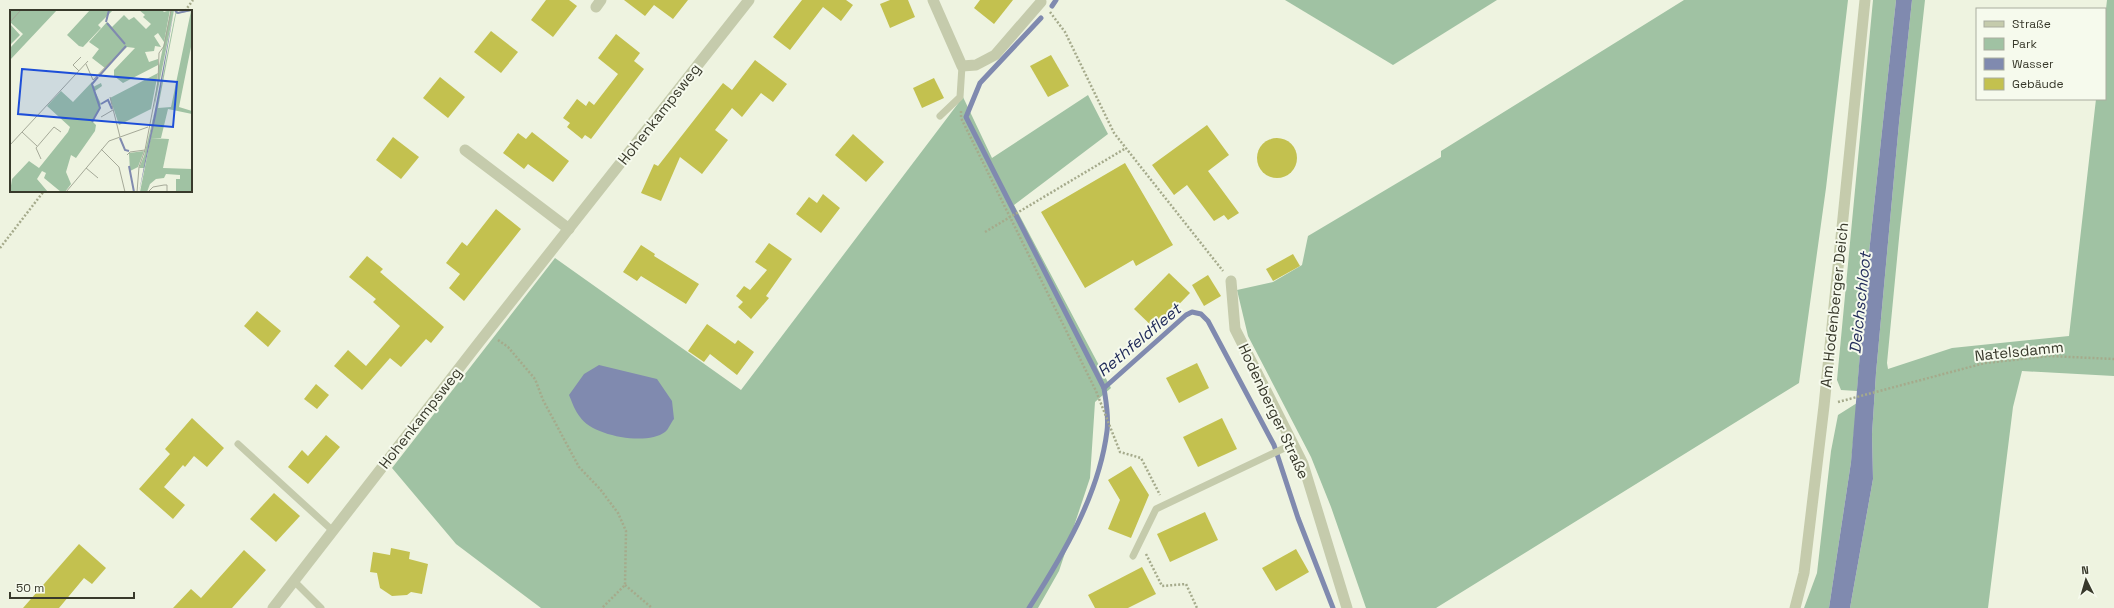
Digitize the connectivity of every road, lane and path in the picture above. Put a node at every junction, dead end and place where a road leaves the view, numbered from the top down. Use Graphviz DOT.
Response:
graph roads {
  1 [pos="193,0"];
  2 [pos="749,0"];
  3 [pos="933,0"];
  4 [pos="1865,0"];
  5 [pos="1042,1"];
  6 [pos="185,10"];
  7 [pos="962,66"];
  8 [pos="960,98"];
  9 [pos="940,116"];
  10 [pos="1126,148"];
  11 [pos="465,150"];
  12 [pos="43,192"];
  13 [pos="1012,216"];
  14 [pos="569,229"];
  15 [pos="986,232"];
  16 [pos="0,248"];
  17 [pos="1231,281"];
  18 [pos="487,332"];
  19 [pos="2114,359"];
  20 [pos="1850,399"];
  21 [pos="238,444"];
  22 [pos="1293,444"];
  23 [pos="1164,505"];
  24 [pos="333,531"];
  25 [pos="1140,541"];
  26 [pos="1133,556"];
  27 [pos="294,581"];
  28 [pos="625,585"];
  29 [pos="273,608"];
  30 [pos="321,608"];
  31 [pos="602,608"];
  32 [pos="652,608"];
  33 [pos="1197,608"];
  34 [pos="1347,608"];
  35 [pos="1795,608"];
  1 -- 6 [label="path"];
  2 -- 14 [label="street, Hohenkampsweg"];
  3 -- 7 [label="street"];
  4 -- 35 [label="street, Am Hodenberger Deich"];
  5 -- 7 [label="street"];
  5 -- 10 [label="path"];
  7 -- 8 [label="lane"];
  8 -- 9 [label="lane"];
  8 -- 13 [label="path"];
  10 -- 13 [label="path"];
  10 -- 17 [label="path"];
  11 -- 14 [label="street"];
  12 -- 16 [label="path"];
  13 -- 15 [label="path"];
  13 -- 23 [label="path"];
  14 -- 18 [label="street, Hohenkampsweg"];
  17 -- 22 [label="street, Hodenberger Straße"];
  18 -- 24 [label="street, Hohenkampsweg"];
  18 -- 28 [label="path"];
  19 -- 20 [label="path, Natelsdamm"];
  21 -- 24 [label="lane"];
  22 -- 23 [label="lane"];
  22 -- 34 [label="street, Hodenberger Straße"];
  23 -- 25 [label="lane"];
  24 -- 27 [label="street, Hohenkampsweg"];
  25 -- 26 [label="lane"];
  25 -- 33 [label="path"];
  27 -- 29 [label="street, Hohenkampsweg"];
  27 -- 30 [label="lane"];
  28 -- 31 [label="path"];
  28 -- 32 [label="path"];
}
